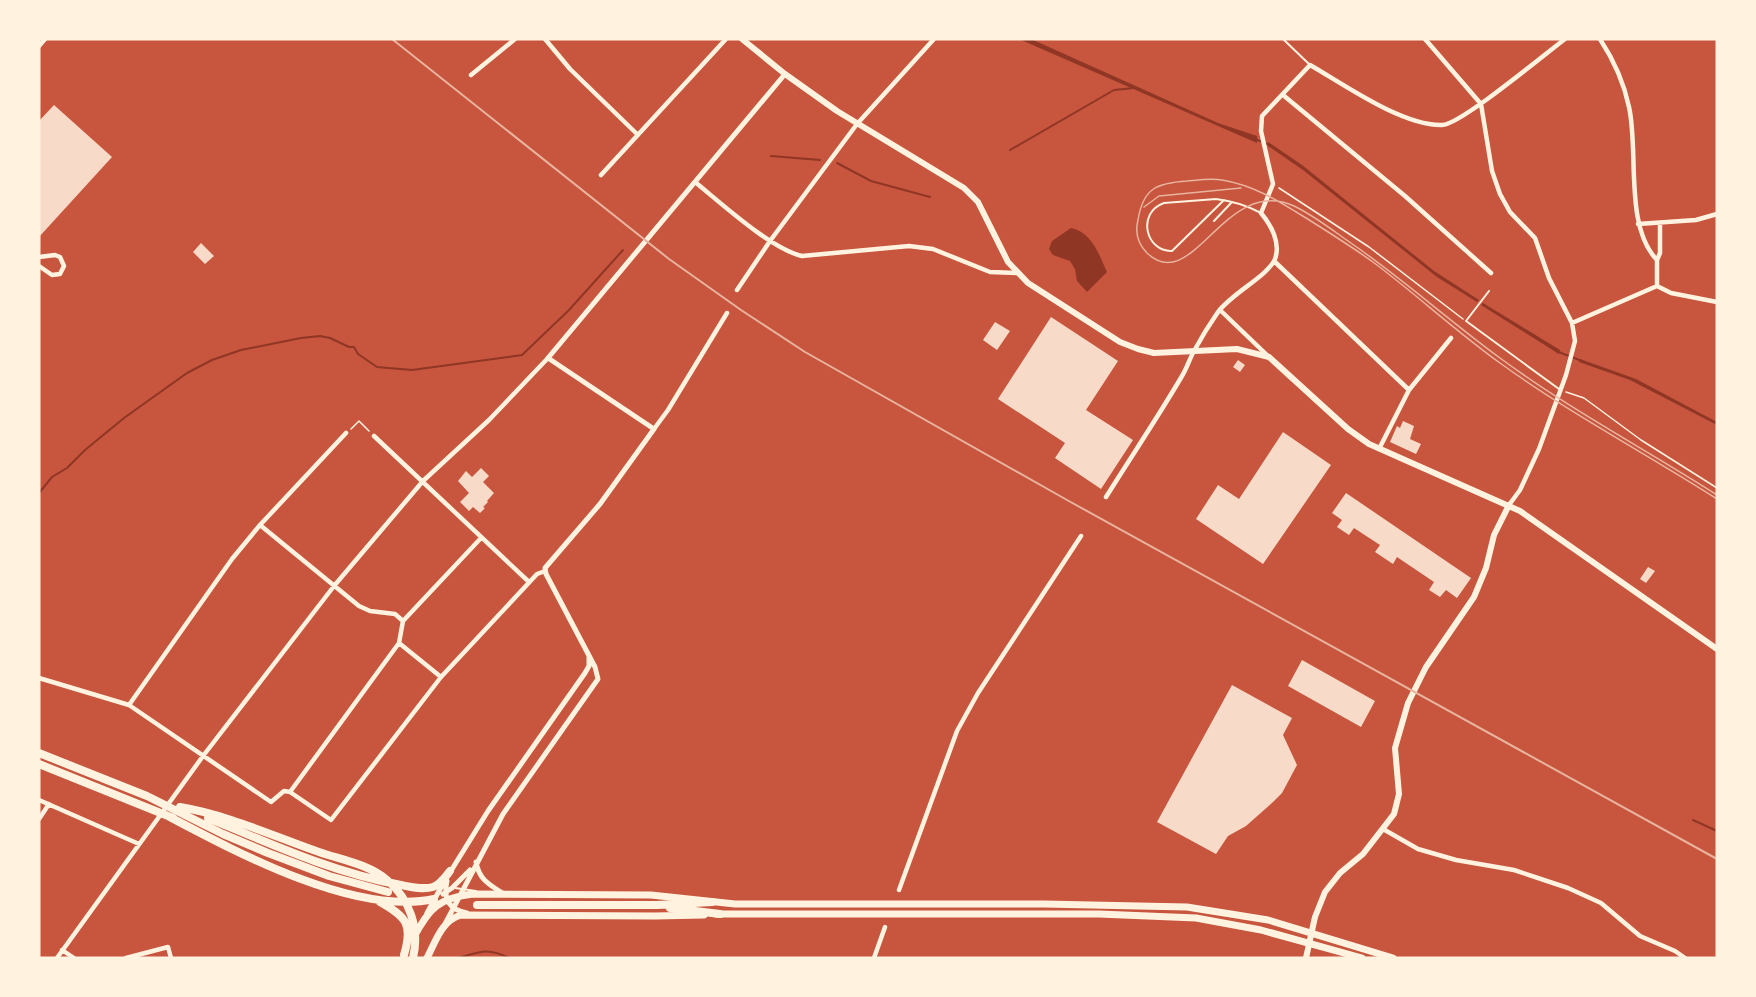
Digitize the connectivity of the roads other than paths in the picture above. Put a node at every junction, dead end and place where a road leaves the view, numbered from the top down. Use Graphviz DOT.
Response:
graph roads {
  1 [pos="45,39"];
  2 [pos="515,39"];
  3 [pos="545,39"];
  4 [pos="726,39"];
  5 [pos="742,39"];
  6 [pos="934,39"];
  7 [pos="1283,39"];
  8 [pos="1425,39"];
  9 [pos="1565,39"];
  10 [pos="1599,39"];
  11 [pos="39,46"];
  12 [pos="1310,65"];
  13 [pos="785,74"];
  14 [pos="471,75"];
  15 [pos="1283,95"];
  16 [pos="1481,104"];
  17 [pos="857,124"];
  18 [pos="638,135"];
  19 [pos="601,175"];
  20 [pos="695,183"];
  21 [pos="1224,200"];
  22 [pos="1232,202"];
  23 [pos="1262,213"];
  24 [pos="1717,214"];
  25 [pos="1214,221"];
  26 [pos="1660,223"];
  27 [pos="1638,224"];
  28 [pos="770,241"];
  29 [pos="39,257"];
  30 [pos="1657,260"];
  31 [pos="1274,261"];
  32 [pos="39,266"];
  33 [pos="1017,273"];
  34 [pos="1491,273"];
  35 [pos="1656,286"];
  36 [pos="737,290"];
  37 [pos="1489,291"];
  38 [pos="1717,302"];
  39 [pos="1220,310"];
  40 [pos="727,314"];
  41 [pos="1572,323"];
  42 [pos="1451,338"];
  43 [pos="1193,352"];
  44 [pos="1269,357"];
  45 [pos="548,358"];
  46 [pos="1409,390"];
  47 [pos="1560,390"];
  48 [pos="654,429"];
  49 [pos="346,433"];
  50 [pos="374,436"];
  51 [pos="1378,448"];
  52 [pos="423,481"];
  53 [pos="1106,497"];
  54 [pos="1509,505"];
  55 [pos="260,525"];
  56 [pos="1081,536"];
  57 [pos="481,538"];
  58 [pos="545,572"];
  59 [pos="529,582"];
  60 [pos="334,586"];
  61 [pos="403,621"];
  62 [pos="399,643"];
  63 [pos="1717,649"];
  64 [pos="588,655"];
  65 [pos="441,677"];
  66 [pos="39,678"];
  67 [pos="129,705"];
  68 [pos="39,753"];
  69 [pos="203,756"];
  70 [pos="39,764"];
  71 [pos="290,792"];
  72 [pos="39,800"];
  73 [pos="49,804"];
  74 [pos="181,807"];
  75 [pos="172,808"];
  76 [pos="168,816"];
  77 [pos="39,819"];
  78 [pos="1383,829"];
  79 [pos="223,834"];
  80 [pos="139,844"];
  81 [pos="476,862"];
  82 [pos="450,871"];
  83 [pos="427,888"];
  84 [pos="899,890"];
  85 [pos="446,891"];
  86 [pos="388,892"];
  87 [pos="461,892"];
  88 [pos="505,895"];
  89 [pos="434,899"];
  90 [pos="376,900"];
  91 [pos="712,902"];
  92 [pos="477,905"];
  93 [pos="657,905"];
  94 [pos="453,908"];
  95 [pos="471,914"];
  96 [pos="720,914"];
  97 [pos="424,918"];
  98 [pos="443,927"];
  99 [pos="885,927"];
  100 [pos="1312,933"];
  101 [pos="1310,943"];
  102 [pos="62,950"];
  103 [pos="406,957"];
  104 [pos="57,958"];
  105 [pos="74,958"];
  106 [pos="126,958"];
  107 [pos="171,958"];
  108 [pos="427,958"];
  109 [pos="874,958"];
  110 [pos="1306,958"];
  111 [pos="1362,958"];
  112 [pos="1394,958"];
  113 [pos="1685,958"];
  1 -- 11 [label="street"];
  2 -- 14 [label="street"];
  3 -- 18 [label="street"];
  4 -- 18 [label="street"];
  5 -- 13 [label="main road"];
  6 -- 17 [label="street"];
  7 -- 12 [label="lane"];
  8 -- 16 [label="street"];
  9 -- 16 [label="street"];
  10 -- 27 [label="street"];
  12 -- 15 [label="street"];
  12 -- 16 [label="street"];
  13 -- 17 [label="main road"];
  13 -- 20 [label="street"];
  15 -- 23 [label="street"];
  15 -- 34 [label="street"];
  16 -- 41 [label="street"];
  17 -- 28 [label="street"];
  17 -- 33 [label="main road"];
  18 -- 19 [label="street"];
  20 -- 28 [label="street"];
  20 -- 45 [label="street"];
  21 -- 21 [label="lane"];
  21 -- 22 [label="lane"];
  22 -- 23 [label="lane"];
  22 -- 25 [label="lane"];
  23 -- 31 [label="street"];
  24 -- 26 [label="street"];
  26 -- 27 [label="street"];
  26 -- 30 [label="street"];
  27 -- 30 [label="street"];
  28 -- 33 [label="street"];
  28 -- 36 [label="street"];
  29 -- 32 [label="street"];
  30 -- 35 [label="street"];
  31 -- 39 [label="street"];
  31 -- 46 [label="street"];
  33 -- 43 [label="main road"];
  35 -- 38 [label="street"];
  35 -- 41 [label="street"];
  37 -- 47 [label="lane"];
  39 -- 43 [label="street"];
  39 -- 44 [label="street"];
  40 -- 48 [label="street"];
  41 -- 47 [label="street"];
  42 -- 46 [label="street"];
  43 -- 44 [label="main road"];
  43 -- 53 [label="street"];
  44 -- 51 [label="main road"];
  45 -- 48 [label="street"];
  45 -- 52 [label="street"];
  46 -- 51 [label="street"];
  47 -- 54 [label="street"];
  48 -- 58 [label="street"];
  49 -- 55 [label="street"];
  50 -- 52 [label="street"];
  51 -- 54 [label="main road"];
  52 -- 57 [label="street"];
  52 -- 60 [label="street"];
  54 -- 63 [label="main road"];
  54 -- 78 [label="main road"];
  55 -- 60 [label="street"];
  55 -- 67 [label="street"];
  56 -- 84 [label="street"];
  57 -- 59 [label="street"];
  57 -- 61 [label="street"];
  58 -- 59 [label="street"];
  58 -- 64 [label="street"];
  59 -- 65 [label="street"];
  60 -- 61 [label="street"];
  60 -- 69 [label="street"];
  61 -- 62 [label="street"];
  62 -- 65 [label="street"];
  62 -- 71 [label="street"];
  64 -- 81 [label="street"];
  64 -- 82 [label="street"];
  65 -- 71 [label="street"];
  66 -- 67 [label="street"];
  67 -- 69 [label="street"];
  68 -- 75 [label="highway"];
  69 -- 71 [label="street"];
  69 -- 80 [label="street"];
  70 -- 76 [label="highway"];
  72 -- 73 [label="street"];
  73 -- 77 [label="street"];
  73 -- 80 [label="street"];
  74 -- 75 [label="highway"];
  74 -- 83 [label="highway"];
  74 -- 103 [label="highway"];
  75 -- 79 [label="highway"];
  76 -- 79 [label="highway"];
  76 -- 90 [label="highway"];
  78 -- 100 [label="main road"];
  78 -- 113 [label="street"];
  79 -- 86 [label="highway"];
  80 -- 102 [label="street"];
  81 -- 85 [label="street"];
  81 -- 87 [label="street"];
  81 -- 88 [label="street"];
  82 -- 83 [label="highway"];
  82 -- 85 [label="street"];
  83 -- 85 [label="lane"];
  85 -- 87 [label="main road"];
  85 -- 87 [label="lane"];
  85 -- 89 [label="street"];
  85 -- 94 [label="street"];
  85 -- 97 [label="main road"];
  87 -- 88 [label="main road"];
  87 -- 94 [label="street"];
  88 -- 91 [label="main road"];
  89 -- 90 [label="highway"];
  89 -- 97 [label="street"];
  90 -- 103 [label="highway"];
  91 -- 93 [label="highway"];
  91 -- 100 [label="main road"];
  92 -- 93 [label="highway"];
  93 -- 96 [label="highway"];
  94 -- 95 [label="street"];
  94 -- 98 [label="street"];
  95 -- 96 [label="main road"];
  95 -- 98 [label="main road"];
  96 -- 101 [label="main road"];
  97 -- 103 [label="main road"];
  98 -- 108 [label="main road"];
  99 -- 109 [label="street"];
  100 -- 101 [label="main road"];
  100 -- 112 [label="main road"];
  101 -- 110 [label="main road"];
  101 -- 111 [label="main road"];
  102 -- 104 [label="street"];
  102 -- 105 [label="street"];
  106 -- 107 [label="street"];
}
